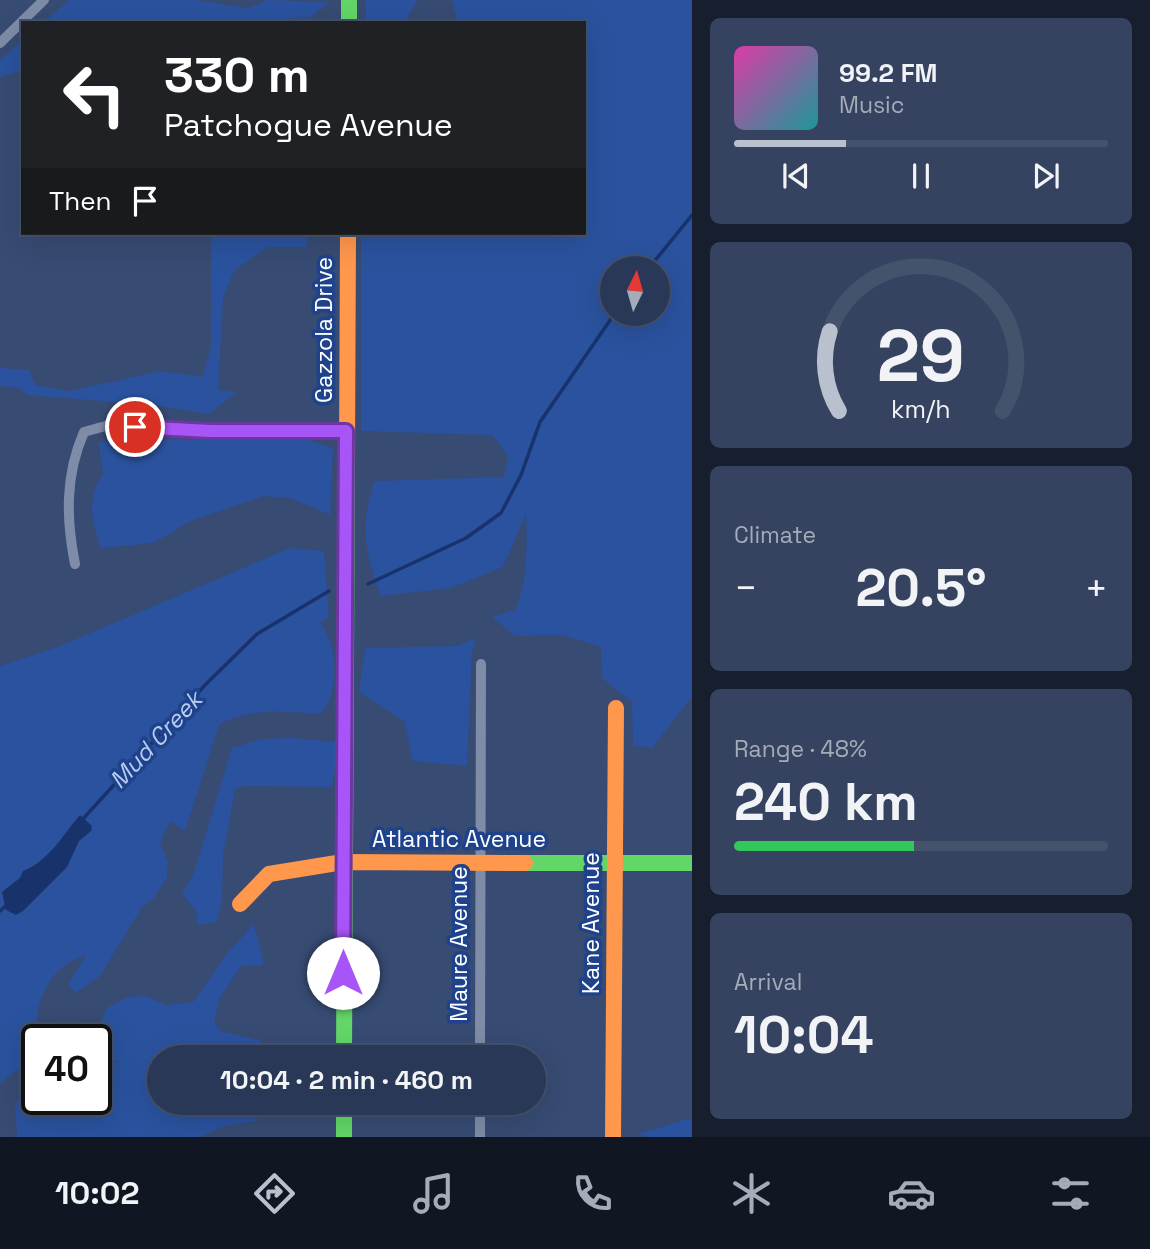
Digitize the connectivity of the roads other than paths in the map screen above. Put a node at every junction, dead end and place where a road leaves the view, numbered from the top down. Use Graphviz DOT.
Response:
graph roads {
  1 [pos="44,0"];
  2 [pos="349,0"];
  3 [pos="23,21"];
  4 [pos="349,21"];
  5 [pos="21,22"];
  6 [pos="0,43"];
  7 [pos="348,235"];
  8 [pos="346,431"];
  9 [pos="75,564"];
  10 [pos="481,664"];
  11 [pos="615,708"];
  12 [pos="343,862"];
  13 [pos="480,862"];
  14 [pos="614,863"];
  15 [pos="691,863"];
  16 [pos="240,904"];
  17 [pos="344,1045"];
  18 [pos="480,1045"];
  19 [pos="344,1115"];
  20 [pos="480,1115"];
  21 [pos="344,1137"];
  22 [pos="480,1137"];
  23 [pos="613,1137"];
  1 -- 3 [label="street"];
  2 -- 4 [label="street"];
  5 -- 6 [label="street"];
  7 -- 8 [label="street, Gazzola Drive"];
  8 -- 9 [label="street"];
  8 -- 12 [label="street, Gazzola Drive"];
  10 -- 13 [label="street, Maure Avenue"];
  11 -- 14 [label="street, Kane Avenue"];
  12 -- 13 [label="street, Atlantic Avenue"];
  12 -- 16 [label="street, Atlantic Avenue"];
  12 -- 17 [label="street, Gazzola Drive"];
  13 -- 14 [label="street, Atlantic Avenue"];
  13 -- 18 [label="street, Maure Avenue"];
  14 -- 15 [label="street, Atlantic Avenue"];
  14 -- 23 [label="street, Kane Avenue"];
  19 -- 21 [label="street"];
  20 -- 22 [label="street"];
}
